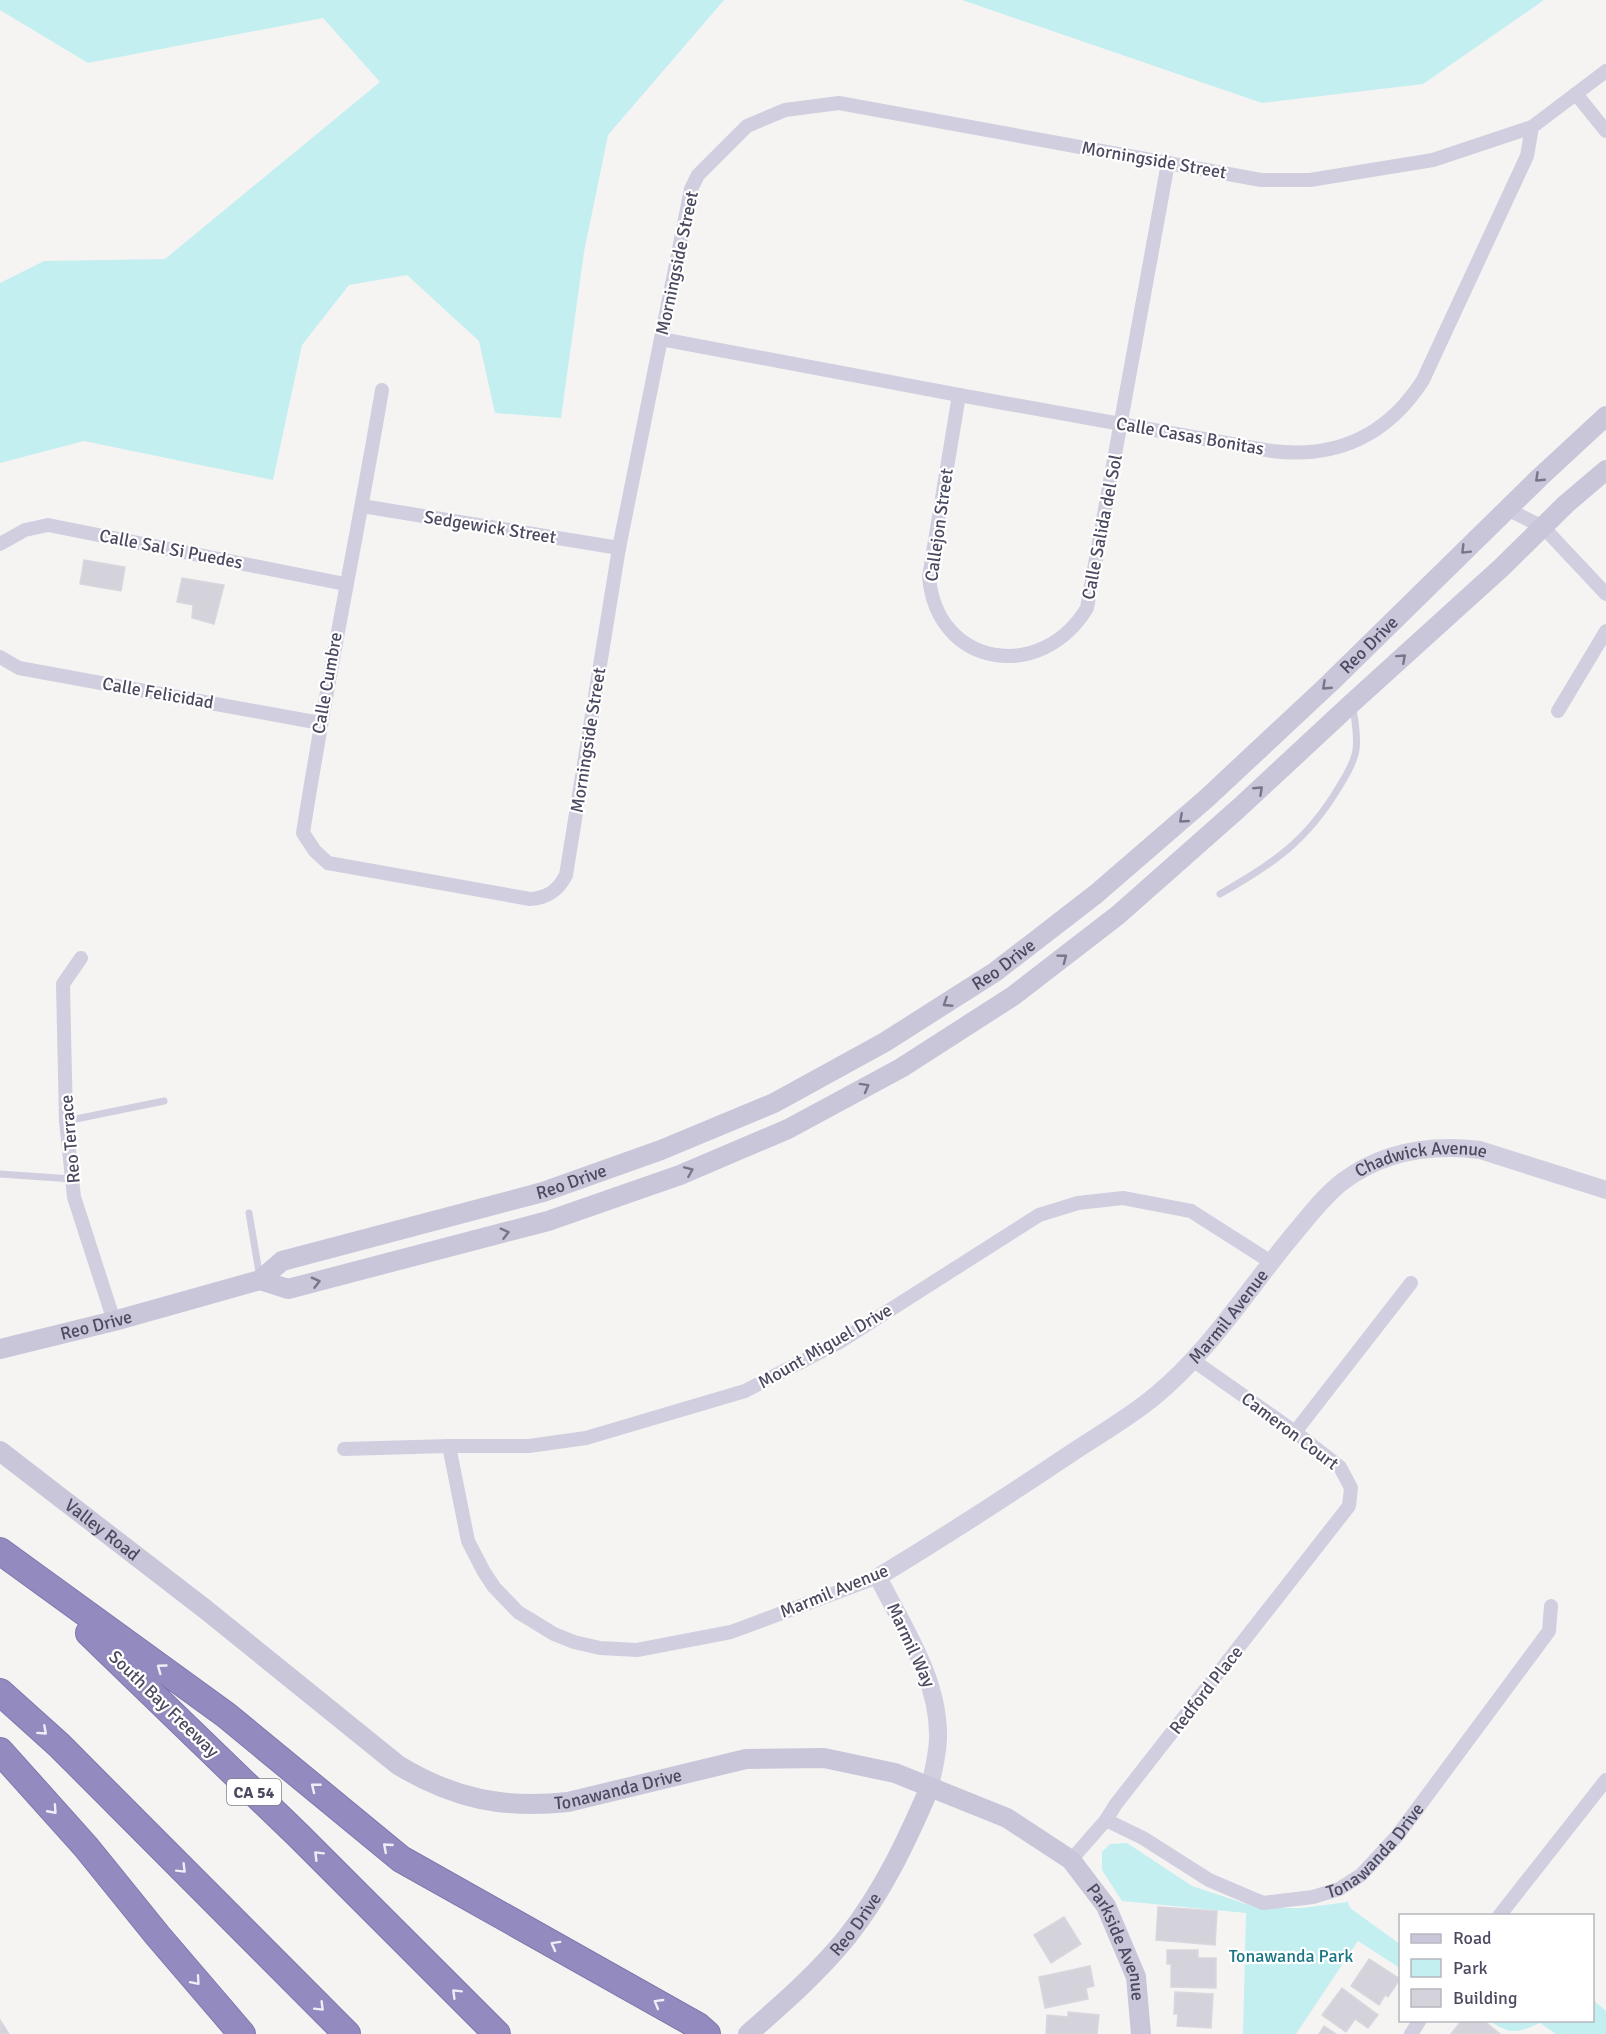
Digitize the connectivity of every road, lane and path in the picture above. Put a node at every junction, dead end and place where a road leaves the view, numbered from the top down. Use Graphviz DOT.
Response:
graph roads {
  1 [pos="1606,71"];
  2 [pos="1576,94"];
  3 [pos="1532,127"];
  4 [pos="1606,131"];
  5 [pos="1168,163"];
  6 [pos="661,339"];
  7 [pos="382,390"];
  8 [pos="959,395"];
  9 [pos="1606,416"];
  10 [pos="1122,424"];
  11 [pos="1606,470"];
  12 [pos="362,506"];
  13 [pos="1507,509"];
  14 [pos="1543,527"];
  15 [pos="0,544"];
  16 [pos="619,548"];
  17 [pos="345,584"];
  18 [pos="1606,594"];
  19 [pos="1606,631"];
  20 [pos="999,655"];
  21 [pos="0,657"];
  22 [pos="1352,703"];
  23 [pos="1558,711"];
  24 [pos="320,723"];
  25 [pos="433,881"];
  26 [pos="1220,894"];
  27 [pos="81,958"];
  28 [pos="164,1101"];
  29 [pos="66,1121"];
  30 [pos="0,1174"];
  31 [pos="72,1179"];
  32 [pos="1606,1190"];
  33 [pos="249,1213"];
  34 [pos="1271,1262"];
  35 [pos="260,1280"];
  36 [pos="1411,1283"];
  37 [pos="114,1321"];
  38 [pos="0,1349"];
  39 [pos="1194,1361"];
  40 [pos="1295,1432"];
  41 [pos="449,1446"];
  42 [pos="344,1449"];
  43 [pos="0,1451"];
  44 [pos="1340,1519"];
  45 [pos="0,1551"];
  46 [pos="0,1562"];
  47 [pos="878,1577"];
  48 [pos="1551,1606"];
  49 [pos="205,1609"];
  50 [pos="0,1692"];
  51 [pos="0,1751"];
  52 [pos="1606,1780"];
  53 [pos="930,1787"];
  54 [pos="1106,1820"];
  55 [pos="1071,1860"];
  56 [pos="1501,1914"];
  57 [pos="242,2034"];
  58 [pos="347,2034"];
  59 [pos="497,2034"];
  60 [pos="707,2034"];
  61 [pos="748,2034"];
  62 [pos="1141,2034"];
  1 -- 2 [label="street, Morningside Street"];
  2 -- 3 [label="street, Morningside Street"];
  2 -- 4 [label="street"];
  3 -- 5 [label="street, Morningside Street"];
  3 -- 10 [label="street, Calle Casas Bonitas"];
  5 -- 6 [label="street, Morningside Street"];
  5 -- 10 [label="street, Calle Salida del Sol"];
  6 -- 8 [label="street, Calle Casas Bonitas"];
  6 -- 16 [label="street, Morningside Street"];
  7 -- 12 [label="street, Calle Cumbre"];
  8 -- 10 [label="street, Calle Casas Bonitas"];
  8 -- 20 [label="street, Callejon Street"];
  9 -- 13 [label="main road, Reo Drive, one-way"];
  10 -- 20 [label="street, Calle Salida del Sol"];
  11 -- 14 [label="main road, Reo Drive"];
  12 -- 16 [label="street, Sedgewick Street"];
  12 -- 17 [label="street, Calle Cumbre"];
  13 -- 14 [label="street"];
  13 -- 35 [label="main road, Reo Drive, one-way"];
  14 -- 18 [label="street"];
  22 -- 14 [label="main road, Reo Drive, one-way"];
  15 -- 17 [label="street, Calle Sal Si Puedes"];
  16 -- 25 [label="street, Morningside Street"];
  17 -- 24 [label="street, Calle Cumbre"];
  19 -- 23 [label="street"];
  21 -- 24 [label="street, Calle Felicidad"];
  22 -- 26 [label="lane"];
  35 -- 22 [label="main road, Reo Drive, one-way"];
  24 -- 25 [label="street, Calle Cumbre"];
  27 -- 29 [label="street, Reo Terrace"];
  28 -- 29 [label="lane"];
  29 -- 31 [label="street, Reo Terrace"];
  30 -- 31 [label="lane"];
  31 -- 37 [label="street, Reo Terrace"];
  32 -- 34 [label="street, Chadwick Avenue"];
  33 -- 35 [label="lane"];
  34 -- 39 [label="street, Marmil Avenue"];
  34 -- 41 [label="street, Mount Miguel Drive"];
  35 -- 37 [label="main road, Reo Drive"];
  36 -- 40 [label="street"];
  37 -- 38 [label="main road, Reo Drive"];
  39 -- 40 [label="street, Cameron Court"];
  39 -- 47 [label="street, Marmil Avenue"];
  40 -- 44 [label="street, Cameron Court"];
  41 -- 42 [label="street, Mount Miguel Drive"];
  41 -- 47 [label="street, Marmil Avenue"];
  43 -- 49 [label="main road, Valley Road"];
  44 -- 54 [label="street, Redford Place"];
  60 -- 45 [label="highway, one-way"];
  59 -- 46 [label="highway, South Bay Freeway / CA 54, one-way"];
  47 -- 53 [label="street, Marmil Way"];
  48 -- 54 [label="street, Tonawanda Drive"];
  49 -- 53 [label="main road, Tonawanda Drive"];
  50 -- 58 [label="highway, one-way"];
  51 -- 57 [label="highway, one-way"];
  52 -- 56 [label="street"];
  53 -- 55 [label="main road, Tonawanda Drive"];
  53 -- 61 [label="main road, Reo Drive"];
  54 -- 55 [label="street, Redford Place"];
  55 -- 62 [label="main road, Parkside Avenue"];
}
